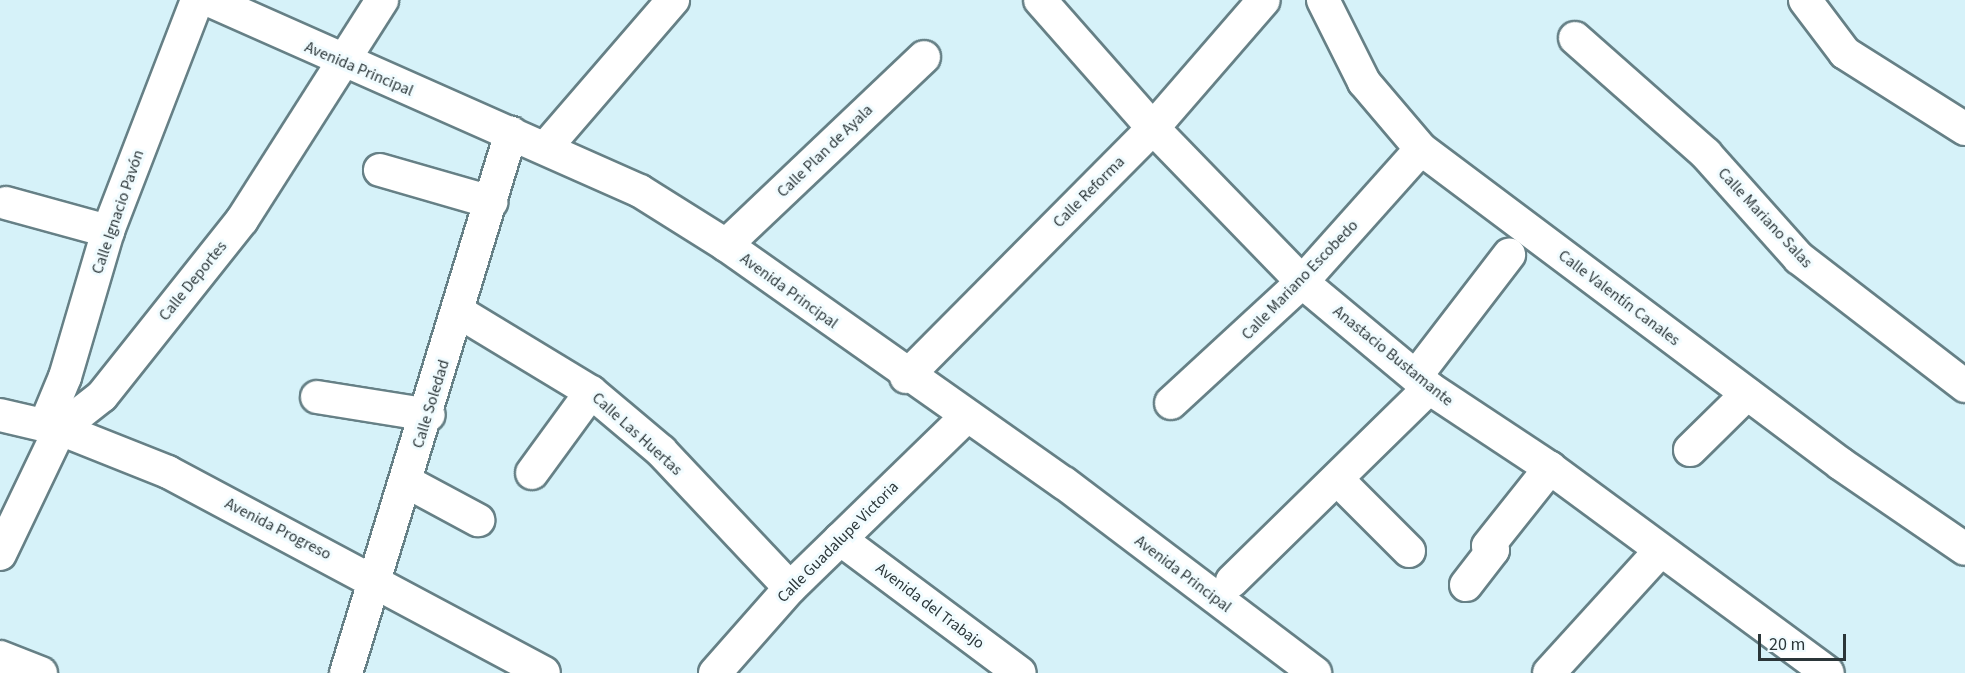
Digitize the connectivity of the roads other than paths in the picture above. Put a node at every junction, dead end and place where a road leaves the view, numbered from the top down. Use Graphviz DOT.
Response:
graph roads {
  1 [pos="197,0"];
  2 [pos="208,0"];
  3 [pos="382,0"];
  4 [pos="673,0"];
  5 [pos="1040,0"];
  6 [pos="1264,0"];
  7 [pos="1323,0"];
  8 [pos="1804,0"];
  9 [pos="1575,38"];
  10 [pos="924,57"];
  11 [pos="339,62"];
  12 [pos="1153,128"];
  13 [pos="1965,129"];
  14 [pos="511,133"];
  15 [pos="547,146"];
  16 [pos="1421,149"];
  17 [pos="380,170"];
  18 [pos="491,202"];
  19 [pos="6,203"];
  20 [pos="108,231"];
  21 [pos="726,245"];
  22 [pos="1509,255"];
  23 [pos="1302,282"];
  24 [pos="459,312"];
  25 [pos="906,377"];
  26 [pos="1423,382"];
  27 [pos="1965,386"];
  28 [pos="591,392"];
  29 [pos="1747,394"];
  30 [pos="317,397"];
  31 [pos="1171,403"];
  32 [pos="0,415"];
  33 [pos="429,415"];
  34 [pos="966,417"];
  35 [pos="52,427"];
  36 [pos="1690,450"];
  37 [pos="1550,468"];
  38 [pos="532,473"];
  39 [pos="1339,481"];
  40 [pos="407,482"];
  41 [pos="478,520"];
  42 [pos="840,539"];
  43 [pos="1965,549"];
  44 [pos="1409,551"];
  45 [pos="1659,552"];
  46 [pos="0,554"];
  47 [pos="373,578"];
  48 [pos="1232,581"];
  49 [pos="1466,585"];
  50 [pos="790,588"];
  51 [pos="0,657"];
  52 [pos="1006,669"];
  53 [pos="41,673"];
  54 [pos="346,673"];
  55 [pos="544,673"];
  56 [pos="715,673"];
  57 [pos="1316,673"];
  58 [pos="1549,673"];
  59 [pos="1828,673"];
  1 -- 20 [label="street, Calle Ignacio Pavón"];
  2 -- 11 [label="street, Avenida Principal"];
  3 -- 11 [label="street, Calle Deportes"];
  4 -- 15 [label="street"];
  5 -- 12 [label="street, Anastacio Bustamante"];
  6 -- 12 [label="street, Calle Reforma"];
  7 -- 16 [label="street, Calle Valentín Canales"];
  8 -- 13 [label="street"];
  9 -- 27 [label="street, Calle Mariano Salas"];
  10 -- 21 [label="street, Calle Plan de Ayala"];
  11 -- 14 [label="street, Avenida Principal"];
  11 -- 35 [label="street, Calle Deportes"];
  12 -- 23 [label="street, Anastacio Bustamante"];
  12 -- 25 [label="street, Calle Reforma"];
  14 -- 15 [label="street, Avenida Principal"];
  14 -- 18 [label="street, Calle Soledad"];
  15 -- 21 [label="street, Avenida Principal"];
  16 -- 23 [label="street, Calle Mariano Escobedo"];
  16 -- 29 [label="street, Calle Valentín Canales"];
  17 -- 18 [label="street"];
  18 -- 24 [label="street, Calle Soledad"];
  19 -- 20 [label="street"];
  20 -- 35 [label="street, Calle Ignacio Pavón"];
  21 -- 25 [label="street, Avenida Principal"];
  22 -- 26 [label="street"];
  23 -- 26 [label="street, Anastacio Bustamante"];
  23 -- 31 [label="street, Calle Mariano Escobedo"];
  24 -- 28 [label="street, Calle Las Huertas"];
  24 -- 33 [label="street, Calle Soledad"];
  25 -- 34 [label="street, Avenida Principal"];
  26 -- 37 [label="street, Anastacio Bustamante"];
  26 -- 39 [label="street"];
  28 -- 38 [label="street"];
  28 -- 50 [label="street, Calle Las Huertas"];
  29 -- 36 [label="street"];
  29 -- 43 [label="street, Calle Valentín Canales"];
  30 -- 33 [label="street"];
  32 -- 35 [label="street, Avenida Progreso"];
  33 -- 40 [label="street, Calle Soledad"];
  34 -- 42 [label="street, Calle Guadalupe Victoria"];
  34 -- 57 [label="street, Avenida Principal"];
  35 -- 46 [label="street, Calle Deportes"];
  35 -- 47 [label="street, Avenida Progreso"];
  37 -- 45 [label="street, Anastacio Bustamante"];
  37 -- 49 [label="street"];
  39 -- 44 [label="street"];
  39 -- 48 [label="street"];
  40 -- 41 [label="street"];
  40 -- 47 [label="street, Calle Soledad"];
  42 -- 50 [label="street, Calle Guadalupe Victoria"];
  42 -- 52 [label="street, Avenida del Trabajo"];
  45 -- 58 [label="street"];
  45 -- 59 [label="street, Anastacio Bustamante"];
  47 -- 54 [label="street, Calle Soledad"];
  47 -- 55 [label="street, Avenida Progreso"];
  50 -- 56 [label="street, Calle Guadalupe Victoria"];
  51 -- 53 [label="street"];
}
